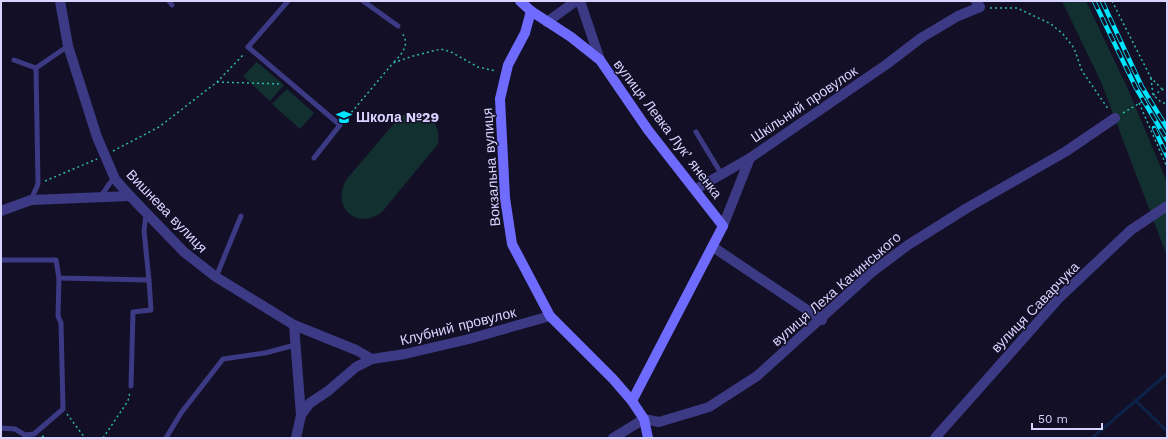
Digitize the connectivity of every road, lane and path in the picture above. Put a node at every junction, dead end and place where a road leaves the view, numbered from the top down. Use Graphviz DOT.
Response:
graph roads {
  1 [pos="60,1"];
  2 [pos="288,1"];
  3 [pos="363,1"];
  4 [pos="520,1"];
  5 [pos="576,1"];
  6 [pos="580,1"];
  7 [pos="1112,1"];
  8 [pos="978,4"];
  9 [pos="531,11"];
  10 [pos="547,22"];
  11 [pos="398,26"];
  12 [pos="68,46"];
  13 [pos="250,48"];
  14 [pos="14,60"];
  15 [pos="600,60"];
  16 [pos="393,63"];
  17 [pos="36,68"];
  18 [pos="506,73"];
  19 [pos="1151,78"];
  20 [pos="217,82"];
  21 [pos="292,84"];
  22 [pos="1167,87"];
  23 [pos="1163,90"];
  24 [pos="1153,95"];
  25 [pos="1139,103"];
  26 [pos="1167,104"];
  27 [pos="1115,118"];
  28 [pos="340,125"];
  29 [pos="696,132"];
  30 [pos="104,156"];
  31 [pos="314,158"];
  32 [pos="750,158"];
  33 [pos="1167,168"];
  34 [pos="722,175"];
  35 [pos="115,179"];
  36 [pos="38,184"];
  37 [pos="696,189"];
  38 [pos="102,196"];
  39 [pos="130,196"];
  40 [pos="31,200"];
  41 [pos="1167,206"];
  42 [pos="1,210"];
  43 [pos="146,213"];
  44 [pos="241,216"];
  45 [pos="723,226"];
  46 [pos="713,247"];
  47 [pos="1,260"];
  48 [pos="216,277"];
  49 [pos="59,278"];
  50 [pos="149,280"];
  51 [pos="550,316"];
  52 [pos="822,320"];
  53 [pos="294,325"];
  54 [pos="294,345"];
  55 [pos="372,359"];
  56 [pos="131,386"];
  57 [pos="632,401"];
  58 [pos="63,408"];
  59 [pos="301,415"];
  60 [pos="644,419"];
  61 [pos="1,428"];
  62 [pos="85,438"];
  63 [pos="103,438"];
  64 [pos="166,438"];
  65 [pos="296,438"];
  66 [pos="613,438"];
  67 [pos="648,438"];
  68 [pos="935,438"];
  1 -- 12 [label="street, Вишнева вулиця"];
  2 -- 13 [label="lane"];
  3 -- 11 [label="lane"];
  4 -- 9 [label="street"];
  5 -- 10 [label="street"];
  6 -- 15 [label="street, вулиця Левка Лукʼяненка"];
  7 -- 19 [label="path"];
  8 -- 27 [label="path"];
  8 -- 32 [label="street, Шкільний провулок"];
  9 -- 10 [label="street"];
  9 -- 18 [label="street, Вокзальна вулиця"];
  10 -- 15 [label="street"];
  11 -- 16 [label="path"];
  12 -- 17 [label="lane"];
  12 -- 30 [label="street, Вишнева вулиця"];
  13 -- 20 [label="path"];
  13 -- 21 [label="lane"];
  14 -- 17 [label="lane"];
  15 -- 37 [label="street, вулиця Левка Лукʼяненка"];
  16 -- 18 [label="path"];
  16 -- 28 [label="path"];
  17 -- 36 [label="lane"];
  18 -- 51 [label="street, Вокзальна вулиця"];
  19 -- 23 [label="path"];
  19 -- 24 [label="path"];
  20 -- 21 [label="path"];
  20 -- 30 [label="path"];
  21 -- 28 [label="lane"];
  22 -- 23 [label="path"];
  23 -- 24 [label="path"];
  24 -- 25 [label="path"];
  24 -- 26 [label="path"];
  25 -- 27 [label="path"];
  25 -- 33 [label="path"];
  27 -- 52 [label="street, вулиця Леха Качинського"];
  28 -- 31 [label="lane"];
  29 -- 34 [label="lane"];
  30 -- 35 [label="street, Вишнева вулиця"];
  30 -- 36 [label="path"];
  32 -- 34 [label="street"];
  32 -- 45 [label="street, Шкільний провулок"];
  34 -- 37 [label="street"];
  35 -- 38 [label="lane"];
  35 -- 39 [label="street, Вишнева вулиця"];
  36 -- 40 [label="lane"];
  37 -- 45 [label="street, вулиця Левка Лукʼяненка"];
  38 -- 39 [label="street"];
  38 -- 40 [label="street"];
  39 -- 43 [label="street, Вишнева вулиця"];
  40 -- 42 [label="street"];
  41 -- 68 [label="street, вулиця Саварчука"];
  43 -- 48 [label="street, Вишнева вулиця"];
  43 -- 50 [label="lane"];
  44 -- 48 [label="lane"];
  45 -- 46 [label="street, Шкільний провулок"];
  46 -- 52 [label="street"];
  46 -- 57 [label="street, Шкільний провулок"];
  47 -- 49 [label="lane"];
  48 -- 53 [label="street, Вишнева вулиця"];
  49 -- 50 [label="lane"];
  49 -- 58 [label="lane"];
  50 -- 56 [label="lane"];
  51 -- 55 [label="street, Клубний провулок"];
  51 -- 57 [label="street, Вокзальна вулиця"];
  52 -- 60 [label="street, вулиця Леха Качинського"];
  53 -- 54 [label="street"];
  53 -- 55 [label="street, Вишнева вулиця"];
  54 -- 59 [label="street"];
  54 -- 64 [label="lane"];
  55 -- 59 [label="street, Клубний провулок"];
  56 -- 63 [label="path"];
  57 -- 60 [label="street, Вокзальна вулиця"];
  58 -- 61 [label="lane"];
  58 -- 62 [label="path"];
  59 -- 65 [label="street"];
  60 -- 66 [label="street"];
  60 -- 67 [label="street, Вокзальна вулиця"];
}
